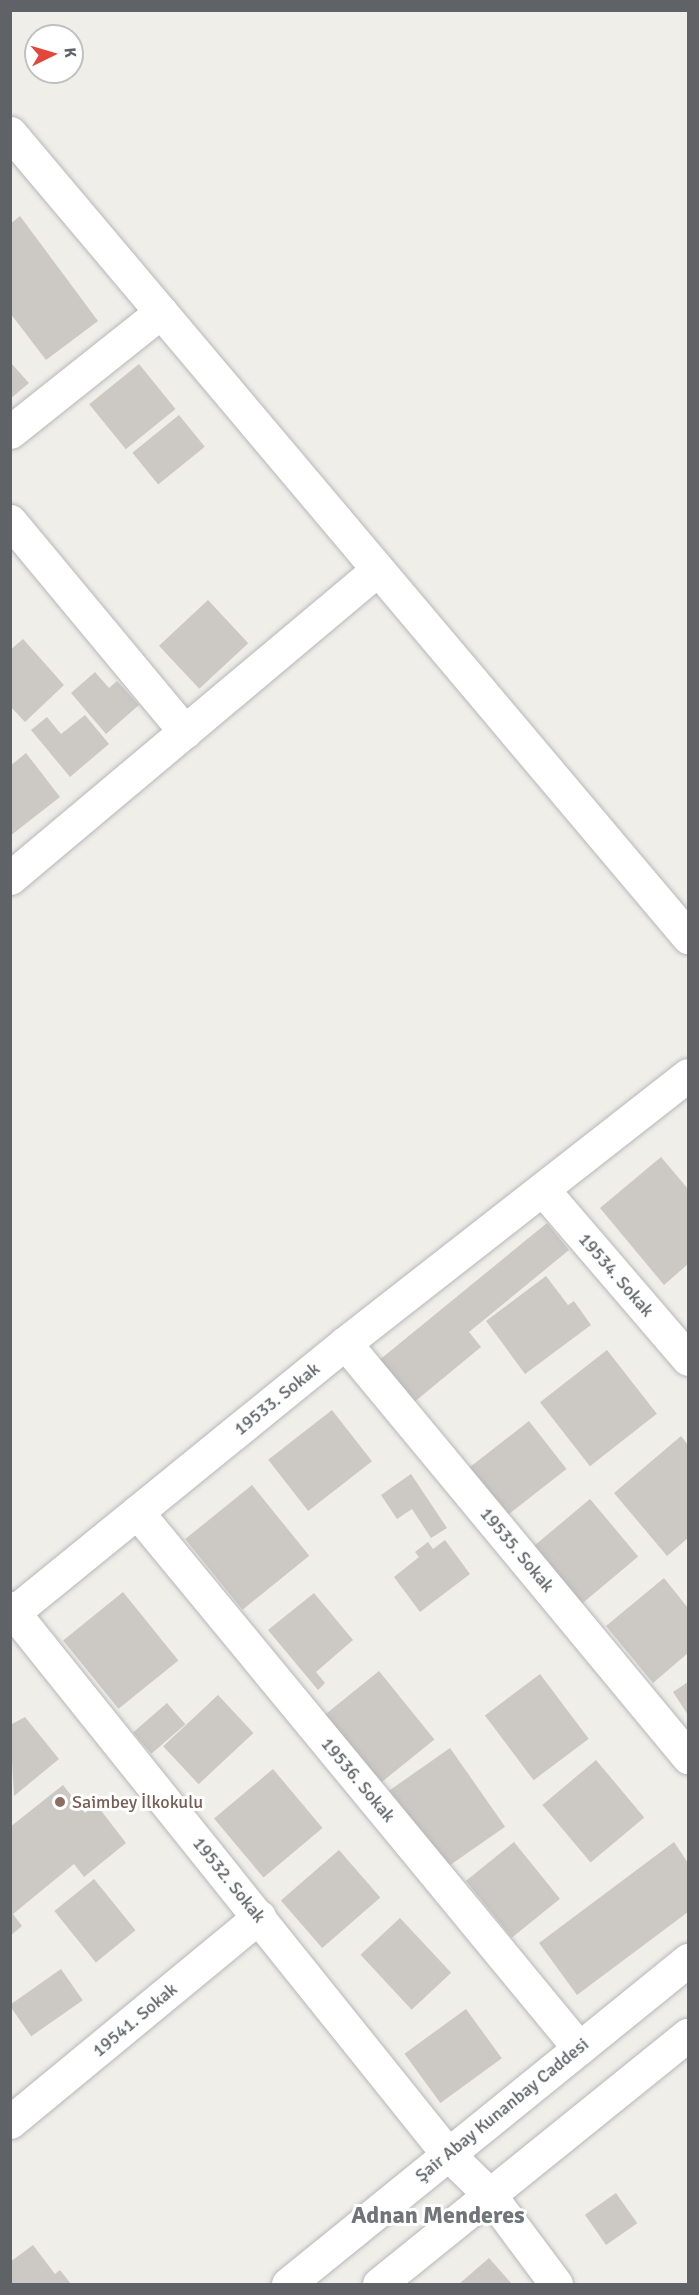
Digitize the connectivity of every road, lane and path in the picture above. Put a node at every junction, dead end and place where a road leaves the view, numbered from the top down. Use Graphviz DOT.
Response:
graph roads {
  1 [pos="10,133"];
  2 [pos="161,312"];
  3 [pos="10,432"];
  4 [pos="10,521"];
  5 [pos="377,570"];
  6 [pos="185,732"];
  7 [pos="10,878"];
  8 [pos="688,937"];
  9 [pos="688,1075"];
  10 [pos="544,1191"];
  11 [pos="345,1343"];
  12 [pos="688,1359"];
  13 [pos="137,1512"];
  14 [pos="12,1610"];
  15 [pos="688,1757"];
  16 [pos="259,1917"];
  17 [pos="688,1960"];
  18 [pos="688,2035"];
  19 [pos="579,2048"];
  20 [pos="10,2122"];
  21 [pos="447,2153"];
  22 [pos="489,2194"];
  23 [pos="288,2284"];
  24 [pos="379,2284"];
  25 [pos="556,2284"];
  1 -- 2 [label="street"];
  2 -- 3 [label="street"];
  2 -- 5 [label="street"];
  4 -- 6 [label="street"];
  5 -- 6 [label="street"];
  5 -- 8 [label="street"];
  6 -- 7 [label="street"];
  9 -- 10 [label="street, 19533. Sokak"];
  10 -- 11 [label="street, 19533. Sokak"];
  10 -- 12 [label="street, 19534. Sokak"];
  11 -- 13 [label="street, 19533. Sokak"];
  11 -- 15 [label="street, 19535. Sokak"];
  13 -- 14 [label="street, 19533. Sokak"];
  13 -- 19 [label="street, 19536. Sokak"];
  14 -- 16 [label="street, 19532. Sokak"];
  16 -- 20 [label="street, 19541. Sokak"];
  16 -- 21 [label="street, 19532. Sokak"];
  17 -- 19 [label="street, Şair Abay Kunanbay Caddesi"];
  18 -- 22 [label="street"];
  19 -- 21 [label="street, Şair Abay Kunanbay Caddesi"];
  21 -- 22 [label="street, 19532. Sokak"];
  21 -- 23 [label="street, Şair Abay Kunanbay Caddesi"];
  22 -- 24 [label="street"];
  22 -- 25 [label="street, 19532. Sokak"];
}
